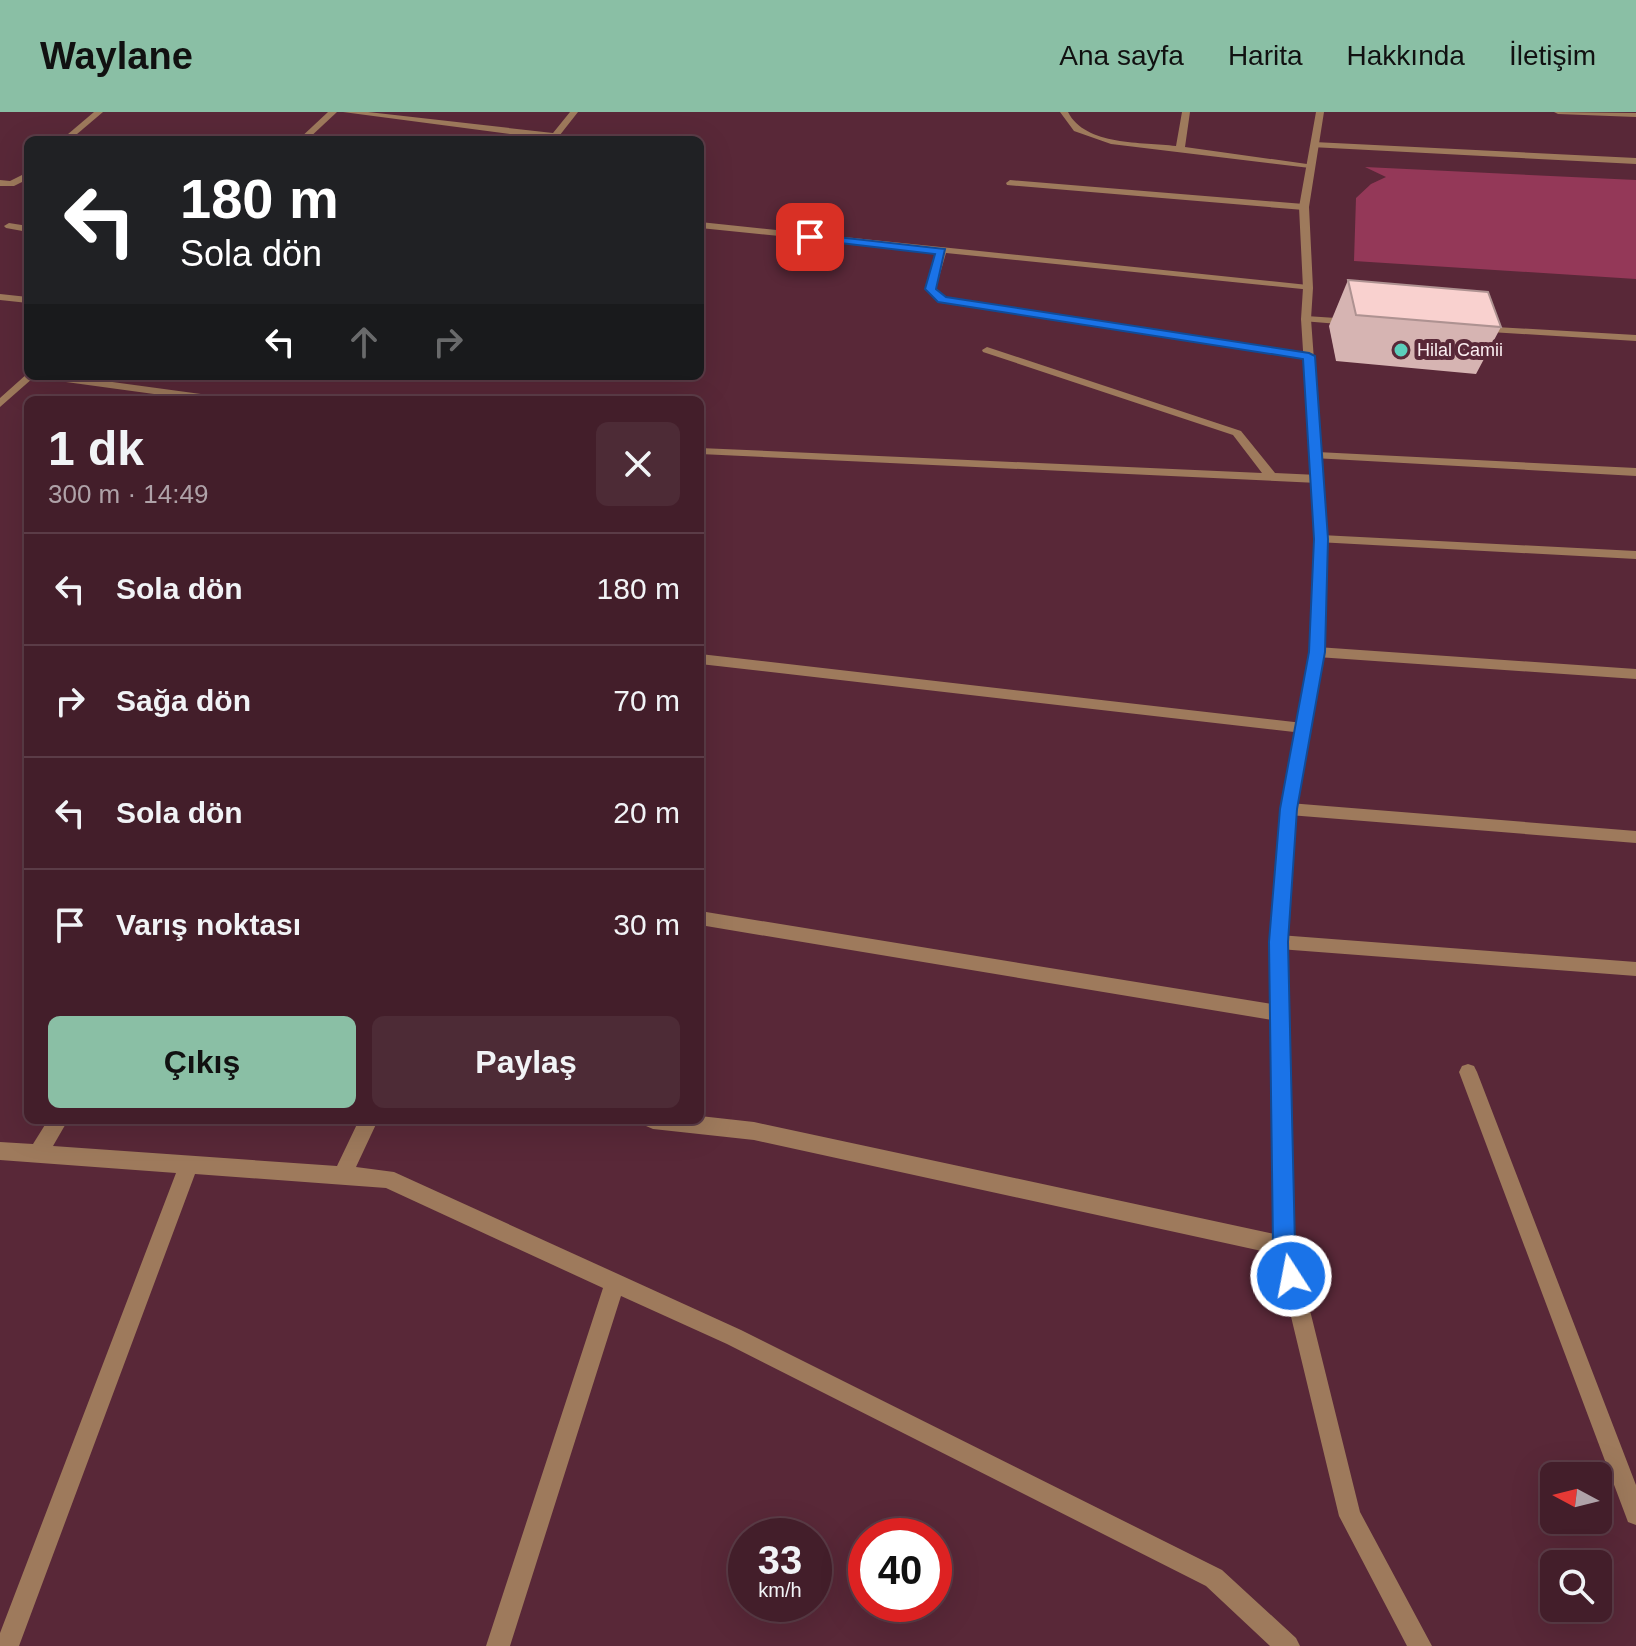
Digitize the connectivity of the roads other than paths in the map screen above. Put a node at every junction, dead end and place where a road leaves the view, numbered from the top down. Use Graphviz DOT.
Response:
graph roads {
  1 [pos="99,112"];
  2 [pos="333,112"];
  3 [pos="347,112"];
  4 [pos="574,112"];
  5 [pos="1064,112"];
  6 [pos="1186,112"];
  7 [pos="1320,112"];
  8 [pos="1558,112"];
  9 [pos="1636,115"];
  10 [pos="70,136"];
  11 [pos="306,136"];
  12 [pos="537,136"];
  13 [pos="555,136"];
  14 [pos="1314,145"];
  15 [pos="1180,150"];
  16 [pos="1636,161"];
  17 [pos="1310,165"];
  18 [pos="24,177"];
  19 [pos="0,183"];
  20 [pos="1010,183"];
  21 [pos="1304,207"];
  22 [pos="704,225"];
  23 [pos="9,226"];
  24 [pos="24,228"];
  25 [pos="942,251"];
  26 [pos="1308,288"];
  27 [pos="0,297"];
  28 [pos="24,300"];
  29 [pos="1306,319"];
  30 [pos="1369,323"];
  31 [pos="1463,328"];
  32 [pos="1636,338"];
  33 [pos="987,350"];
  34 [pos="1309,356"];
  35 [pos="25,380"];
  36 [pos="74,380"];
  37 [pos="193,396"];
  38 [pos="0,404"];
  39 [pos="704,451"];
  40 [pos="1317,456"];
  41 [pos="1636,472"];
  42 [pos="1272,477"];
  43 [pos="1318,479"];
  44 [pos="1321,539"];
  45 [pos="1636,555"];
  46 [pos="1317,652"];
  47 [pos="704,659"];
  48 [pos="1636,674"];
  49 [pos="1303,728"];
  50 [pos="1289,809"];
  51 [pos="1636,837"];
  52 [pos="704,919"];
  53 [pos="1279,942"];
  54 [pos="1636,969"];
  55 [pos="1278,1013"];
  56 [pos="1468,1072"];
  57 [pos="56,1124"];
  58 [pos="367,1124"];
  59 [pos="690,1124"];
  60 [pos="0,1151"];
  61 [pos="37,1154"];
  62 [pos="189,1165"];
  63 [pos="342,1176"];
  64 [pos="1284,1246"];
  65 [pos="615,1283"];
  66 [pos="1636,1514"];
  67 [pos="7,1646"];
  68 [pos="498,1646"];
  69 [pos="1288,1646"];
  70 [pos="1420,1646"];
  1 -- 10 [label="street"];
  2 -- 11 [label="street"];
  3 -- 12 [label="street"];
  4 -- 13 [label="street"];
  5 -- 15 [label="street"];
  6 -- 15 [label="street"];
  7 -- 14 [label="street"];
  8 -- 9 [label="street"];
  14 -- 16 [label="street"];
  14 -- 17 [label="street"];
  15 -- 17 [label="street"];
  17 -- 21 [label="street"];
  18 -- 19 [label="street"];
  20 -- 21 [label="street"];
  21 -- 26 [label="street"];
  22 -- 25 [label="street"];
  23 -- 24 [label="street"];
  25 -- 26 [label="street"];
  25 -- 34 [label="street"];
  26 -- 29 [label="street"];
  27 -- 28 [label="street"];
  29 -- 30 [label="street"];
  29 -- 34 [label="street"];
  31 -- 32 [label="street"];
  33 -- 42 [label="street"];
  34 -- 40 [label="street"];
  35 -- 38 [label="street"];
  36 -- 37 [label="street"];
  39 -- 42 [label="street"];
  40 -- 41 [label="street"];
  40 -- 43 [label="street"];
  42 -- 43 [label="street"];
  43 -- 44 [label="street"];
  44 -- 45 [label="street"];
  44 -- 46 [label="street"];
  46 -- 48 [label="street"];
  46 -- 49 [label="street"];
  47 -- 49 [label="street"];
  49 -- 50 [label="street"];
  50 -- 51 [label="street"];
  50 -- 53 [label="street"];
  52 -- 55 [label="street"];
  53 -- 54 [label="street"];
  53 -- 55 [label="street"];
  55 -- 64 [label="street"];
  56 -- 66 [label="street"];
  57 -- 61 [label="street"];
  58 -- 63 [label="street"];
  59 -- 64 [label="street"];
  60 -- 61 [label="street"];
  61 -- 62 [label="street"];
  62 -- 63 [label="street"];
  62 -- 67 [label="street"];
  63 -- 65 [label="street"];
  64 -- 70 [label="street"];
  65 -- 68 [label="street"];
  65 -- 69 [label="street"];
}
